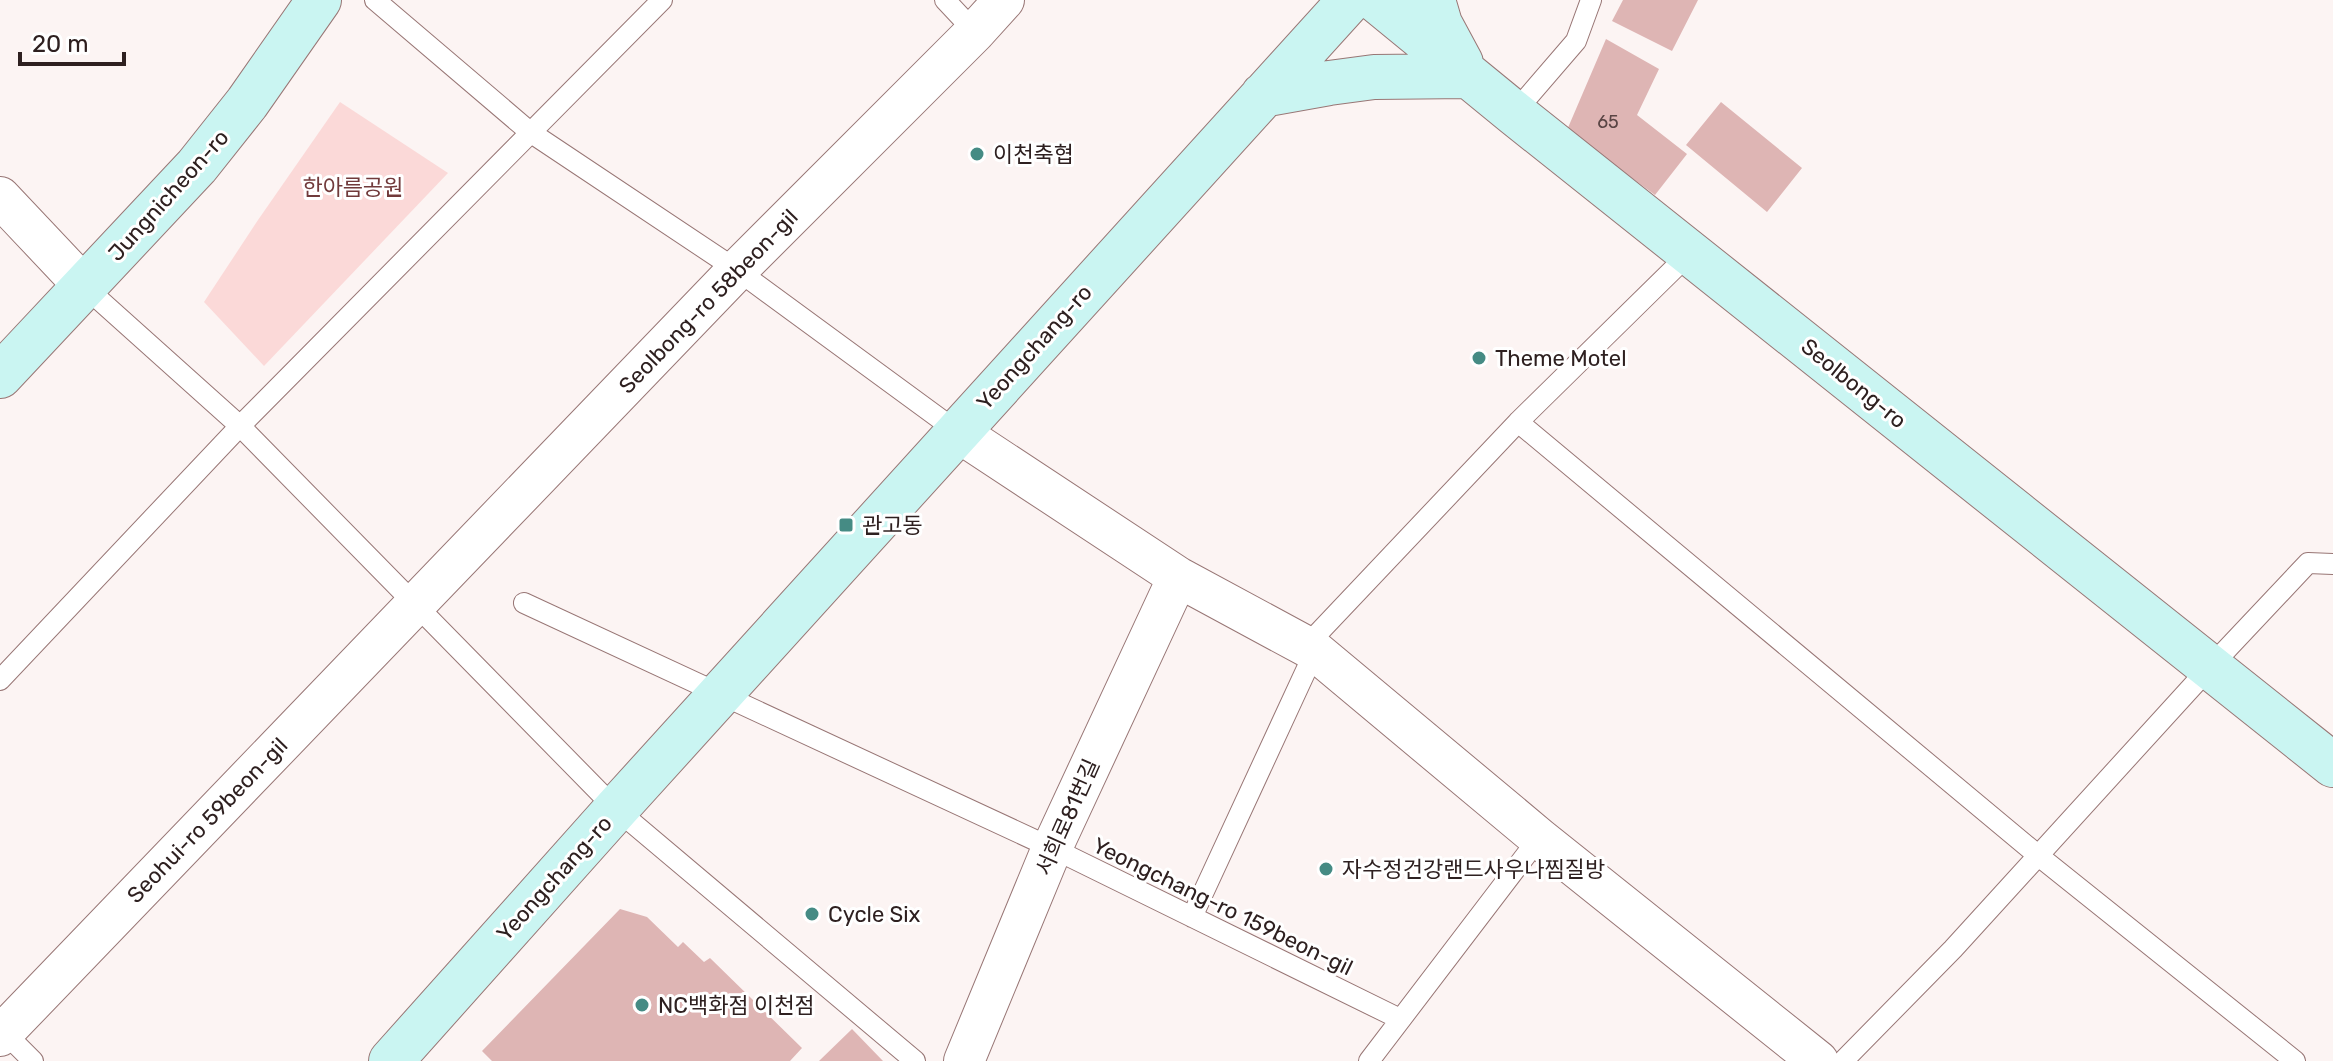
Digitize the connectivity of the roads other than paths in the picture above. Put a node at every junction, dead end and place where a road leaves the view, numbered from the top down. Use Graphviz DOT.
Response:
graph roads {
  1 [pos="319,0"];
  2 [pos="375,0"];
  3 [pos="662,0"];
  4 [pos="945,0"];
  5 [pos="1004,0"];
  6 [pos="1350,0"];
  7 [pos="1376,0"];
  8 [pos="1433,0"];
  9 [pos="1591,0"];
  10 [pos="975,32"];
  11 [pos="1468,76"];
  12 [pos="1263,95"];
  13 [pos="1514,113"];
  14 [pos="530,132"];
  15 [pos="0,197"];
  16 [pos="1690,253"];
  17 [pos="737,270"];
  18 [pos="85,287"];
  19 [pos="0,376"];
  20 [pos="1518,422"];
  21 [pos="240,426"];
  22 [pos="958,432"];
  23 [pos="2333,564"];
  24 [pos="1178,577"];
  25 [pos="524,603"];
  26 [pos="414,604"];
  27 [pos="1310,649"];
  28 [pos="2210,667"];
  29 [pos="0,680"];
  30 [pos="720,695"];
  31 [pos="2333,765"];
  32 [pos="616,809"];
  33 [pos="1539,838"];
  34 [pos="1052,848"];
  35 [pos="2040,857"];
  36 [pos="1192,917"];
  37 [pos="1400,1019"];
  38 [pos="1,1032"];
  39 [pos="33,1061"];
  40 [pos="391,1061"];
  41 [pos="915,1061"];
  42 [pos="964,1061"];
  43 [pos="1369,1061"];
  44 [pos="1818,1061"];
  45 [pos="1843,1061"];
  46 [pos="2295,1061"];
  1 -- 18 [label="street, Jungnicheon-ro"];
  2 -- 14 [label="lane"];
  3 -- 14 [label="lane"];
  4 -- 10 [label="lane"];
  5 -- 10 [label="street, Seolbong-ro 58beon-gil"];
  6 -- 12 [label="street, Yeongchang-ro"];
  7 -- 11 [label="street, Seolbong-ro"];
  8 -- 11 [label="street"];
  9 -- 13 [label="lane"];
  10 -- 17 [label="street, Seolbong-ro 58beon-gil"];
  11 -- 12 [label="street"];
  11 -- 13 [label="street, Seolbong-ro"];
  12 -- 22 [label="street, Yeongchang-ro"];
  13 -- 16 [label="street, Seolbong-ro"];
  14 -- 17 [label="lane"];
  14 -- 21 [label="lane"];
  15 -- 18 [label="street"];
  16 -- 20 [label="lane"];
  16 -- 28 [label="street, Seolbong-ro"];
  17 -- 22 [label="lane"];
  17 -- 26 [label="street, Seolbong-ro 58beon-gil"];
  18 -- 19 [label="street, Jungnicheon-ro"];
  18 -- 21 [label="lane"];
  20 -- 27 [label="lane"];
  20 -- 35 [label="lane"];
  21 -- 26 [label="lane"];
  21 -- 29 [label="lane"];
  22 -- 24 [label="street"];
  22 -- 30 [label="street, Yeongchang-ro"];
  23 -- 28 [label="lane"];
  24 -- 27 [label="street"];
  24 -- 34 [label="street, 서희로81번길"];
  25 -- 30 [label="lane"];
  26 -- 32 [label="lane"];
  26 -- 38 [label="street, Seohui-ro 59beon-gil"];
  27 -- 33 [label="street"];
  27 -- 36 [label="lane"];
  28 -- 31 [label="street, Seolbong-ro"];
  28 -- 35 [label="lane"];
  30 -- 32 [label="street, Yeongchang-ro"];
  30 -- 34 [label="lane, Yeongchang-ro 159beon-gil"];
  32 -- 40 [label="street, Yeongchang-ro"];
  32 -- 41 [label="lane"];
  33 -- 37 [label="lane"];
  33 -- 44 [label="street"];
  34 -- 36 [label="lane, Yeongchang-ro 159beon-gil"];
  34 -- 42 [label="street, 서희로81번길"];
  35 -- 45 [label="lane"];
  35 -- 46 [label="lane"];
  36 -- 37 [label="lane, Yeongchang-ro 159beon-gil"];
  37 -- 43 [label="lane"];
  38 -- 39 [label="lane"];
}
